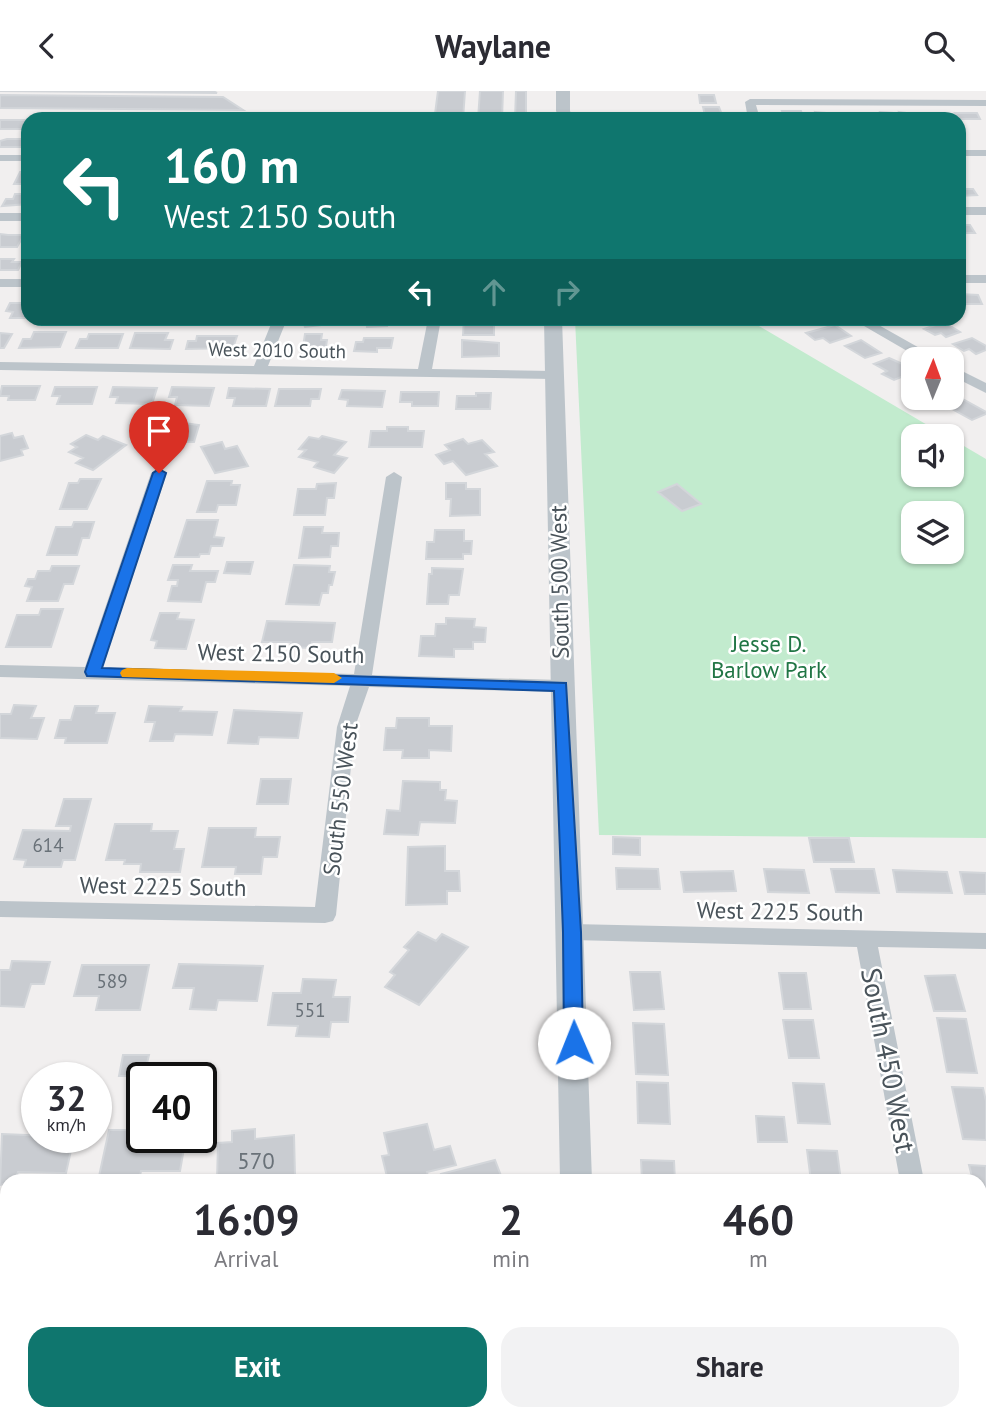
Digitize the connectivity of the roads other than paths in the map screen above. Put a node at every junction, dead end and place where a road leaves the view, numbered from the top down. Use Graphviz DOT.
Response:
graph roads {
  1 [pos="563,91"];
  2 [pos="986,103"];
  3 [pos="564,112"];
  4 [pos="752,112"];
  5 [pos="966,153"];
  6 [pos="986,153"];
  7 [pos="0,158"];
  8 [pos="21,158"];
  9 [pos="966,211"];
  10 [pos="986,211"];
  11 [pos="0,217"];
  12 [pos="21,217"];
  13 [pos="966,279"];
  14 [pos="986,279"];
  15 [pos="0,283"];
  16 [pos="21,283"];
  17 [pos="277,326"];
  18 [pos="434,326"];
  19 [pos="553,326"];
  20 [pos="872,326"];
  21 [pos="910,347"];
  22 [pos="0,366"];
  23 [pos="260,369"];
  24 [pos="424,372"];
  25 [pos="552,375"];
  26 [pos="964,377"];
  27 [pos="985,388"];
  28 [pos="159,473"];
  29 [pos="394,477"];
  30 [pos="0,671"];
  31 [pos="93,672"];
  32 [pos="364,679"];
  33 [pos="561,686"];
  34 [pos="0,909"];
  35 [pos="325,915"];
  36 [pos="572,932"];
  37 [pos="866,939"];
  38 [pos="986,941"];
  39 [pos="576,1174"];
  40 [pos="911,1174"];
  1 -- 3 [label="street"];
  2 -- 4 [label="street"];
  5 -- 6 [label="street"];
  7 -- 8 [label="street"];
  9 -- 10 [label="street"];
  11 -- 12 [label="street"];
  13 -- 14 [label="street"];
  15 -- 16 [label="street"];
  17 -- 23 [label="street"];
  18 -- 24 [label="street"];
  19 -- 25 [label="street, South 500 West"];
  20 -- 21 [label="street"];
  22 -- 23 [label="street, West 2010 South"];
  23 -- 24 [label="street, West 2010 South"];
  24 -- 25 [label="street, West 2010 South"];
  25 -- 33 [label="street, South 500 West"];
  26 -- 27 [label="street"];
  28 -- 31 [label="street"];
  29 -- 32 [label="street, South 550 West"];
  30 -- 31 [label="street, West 2150 South"];
  31 -- 32 [label="street, West 2150 South"];
  32 -- 33 [label="street, West 2150 South"];
  32 -- 35 [label="street, South 550 West"];
  33 -- 36 [label="street, South 500 West"];
  34 -- 35 [label="street, West 2225 South"];
  36 -- 37 [label="street, West 2225 South"];
  36 -- 39 [label="street, South 500 West"];
  37 -- 38 [label="street, West 2225 South"];
  37 -- 40 [label="street, South 450 West"];
}
